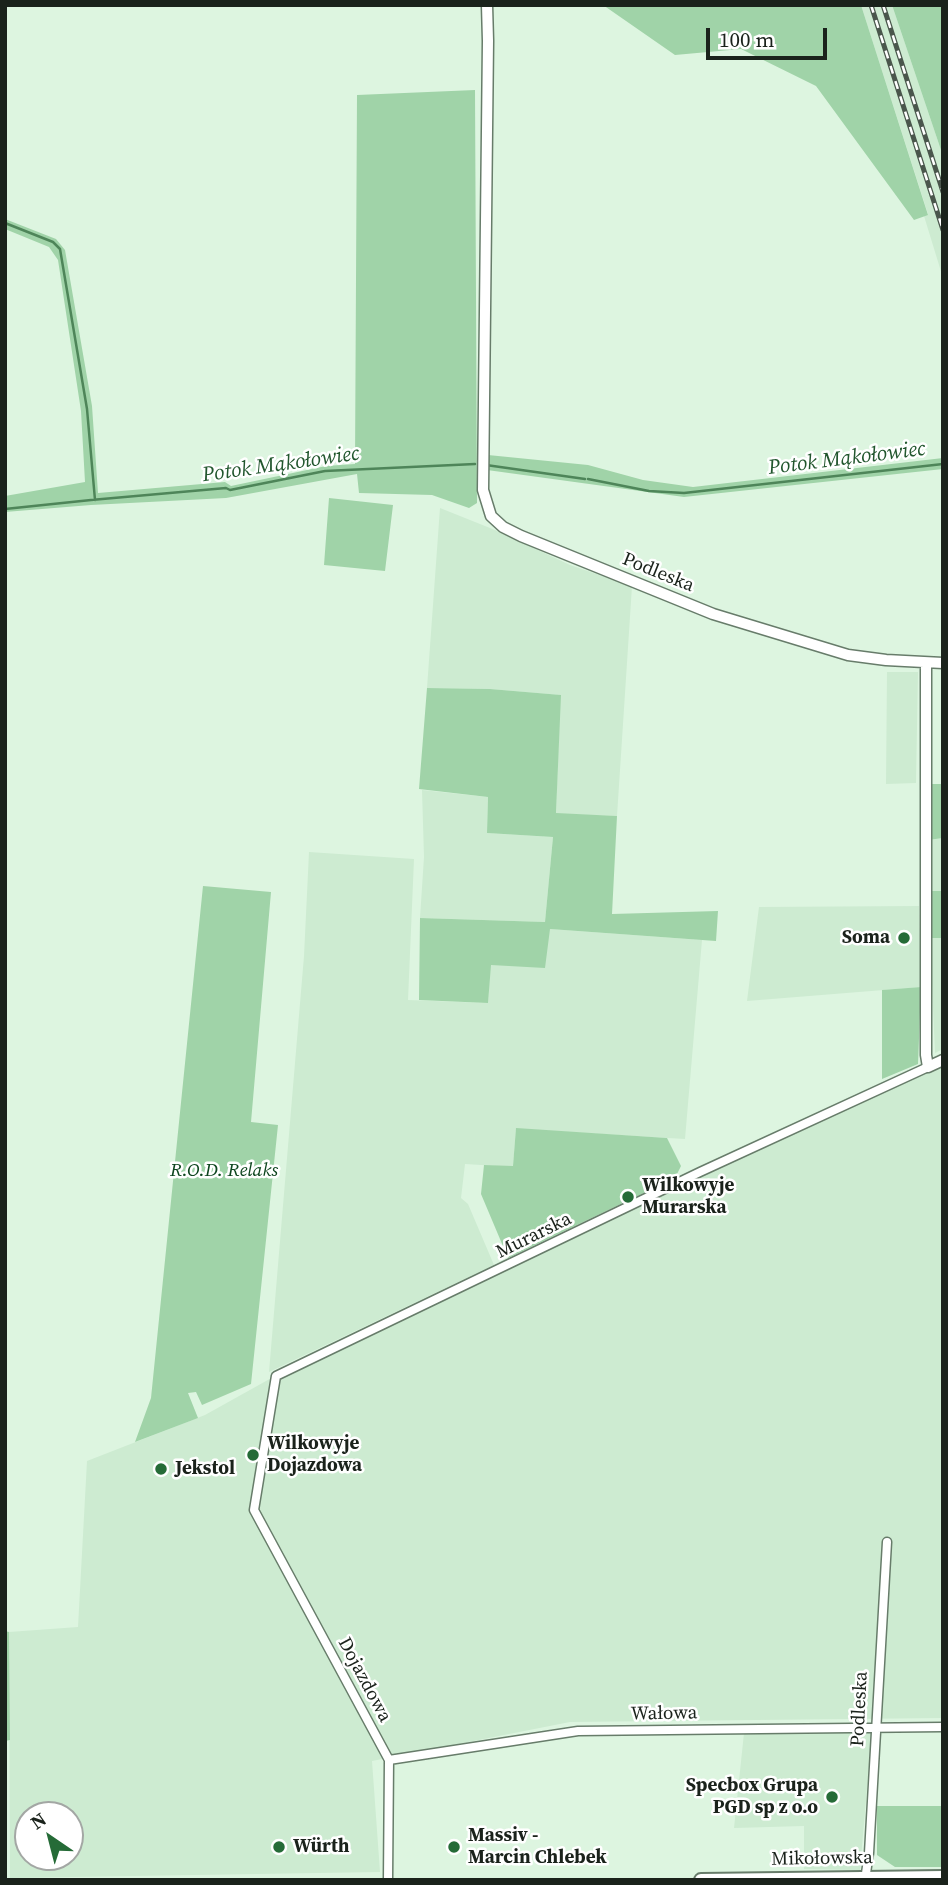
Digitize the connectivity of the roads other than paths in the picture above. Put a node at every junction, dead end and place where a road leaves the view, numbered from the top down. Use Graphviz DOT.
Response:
graph roads {
  1 [pos="487,5"];
  2 [pos="926,663"];
  3 [pos="943,663"];
  4 [pos="943,1060"];
  5 [pos="928,1067"];
  6 [pos="254,1510"];
  7 [pos="887,1542"];
  8 [pos="877,1727"];
  9 [pos="943,1727"];
  10 [pos="389,1760"];
  11 [pos="943,1877"];
  12 [pos="865,1879"];
  13 [pos="388,1880"];
  14 [pos="701,1880"];
  1 -- 2 [label="street, Podleska"];
  2 -- 3 [label="street, Podleska"];
  2 -- 5 [label="street"];
  4 -- 5 [label="street"];
  5 -- 6 [label="street, Murarska"];
  6 -- 10 [label="street, Dojazdowa"];
  7 -- 8 [label="street, Podleska"];
  8 -- 9 [label="street, Wałowa"];
  8 -- 10 [label="street, Wałowa"];
  8 -- 12 [label="street, Podleska"];
  10 -- 13 [label="street, Dojazdowa"];
  11 -- 12 [label="main road, Mikołowska"];
  12 -- 14 [label="main road, Mikołowska"];
}
